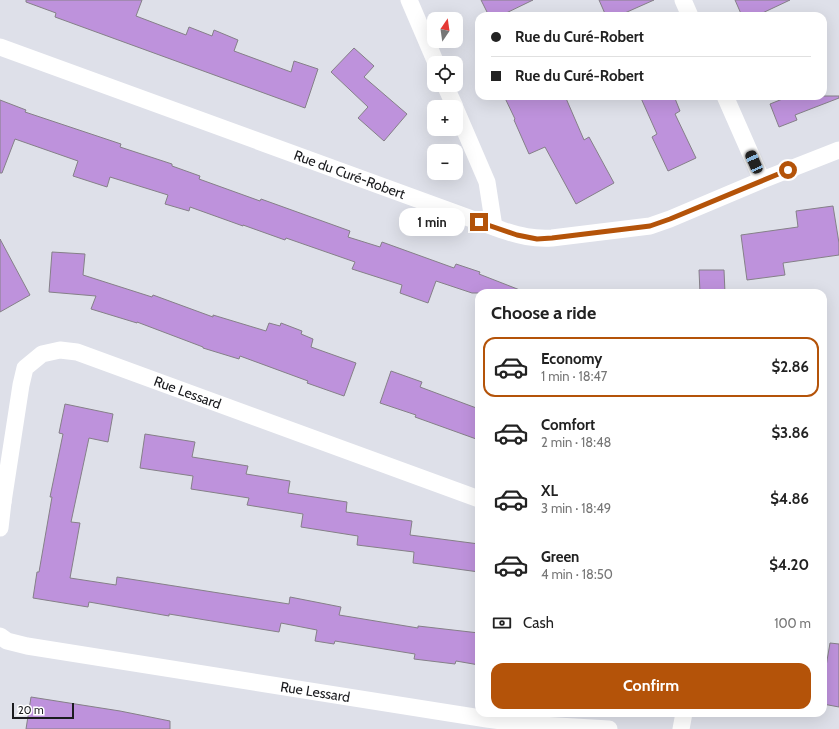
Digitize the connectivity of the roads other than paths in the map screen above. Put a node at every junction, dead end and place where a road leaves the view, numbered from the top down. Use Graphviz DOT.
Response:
graph roads {
  1 [pos="409,0"];
  2 [pos="683,0"];
  3 [pos="688,12"];
  4 [pos="0,47"];
  5 [pos="433,56"];
  6 [pos="727,100"];
  7 [pos="463,126"];
  8 [pos="839,150"];
  9 [pos="762,180"];
  10 [pos="494,227"];
  11 [pos="475,498"];
  12 [pos="2,502"];
  13 [pos="0,528"];
  14 [pos="0,636"];
  15 [pos="684,717"];
  16 [pos="609,729"];
  17 [pos="682,729"];
  1 -- 5 [label="street"];
  2 -- 3 [label="street"];
  4 -- 10 [label="street, Rue du Curé-Robert"];
  6 -- 9 [label="street"];
  7 -- 10 [label="street"];
  8 -- 9 [label="street, Rue du Curé-Robert"];
  9 -- 10 [label="street, Rue du Curé-Robert"];
  11 -- 12 [label="street, Rue Lessard"];
  12 -- 13 [label="street, Rue Lessard"];
  14 -- 16 [label="street, Rue Lessard"];
  15 -- 17 [label="street"];
}
